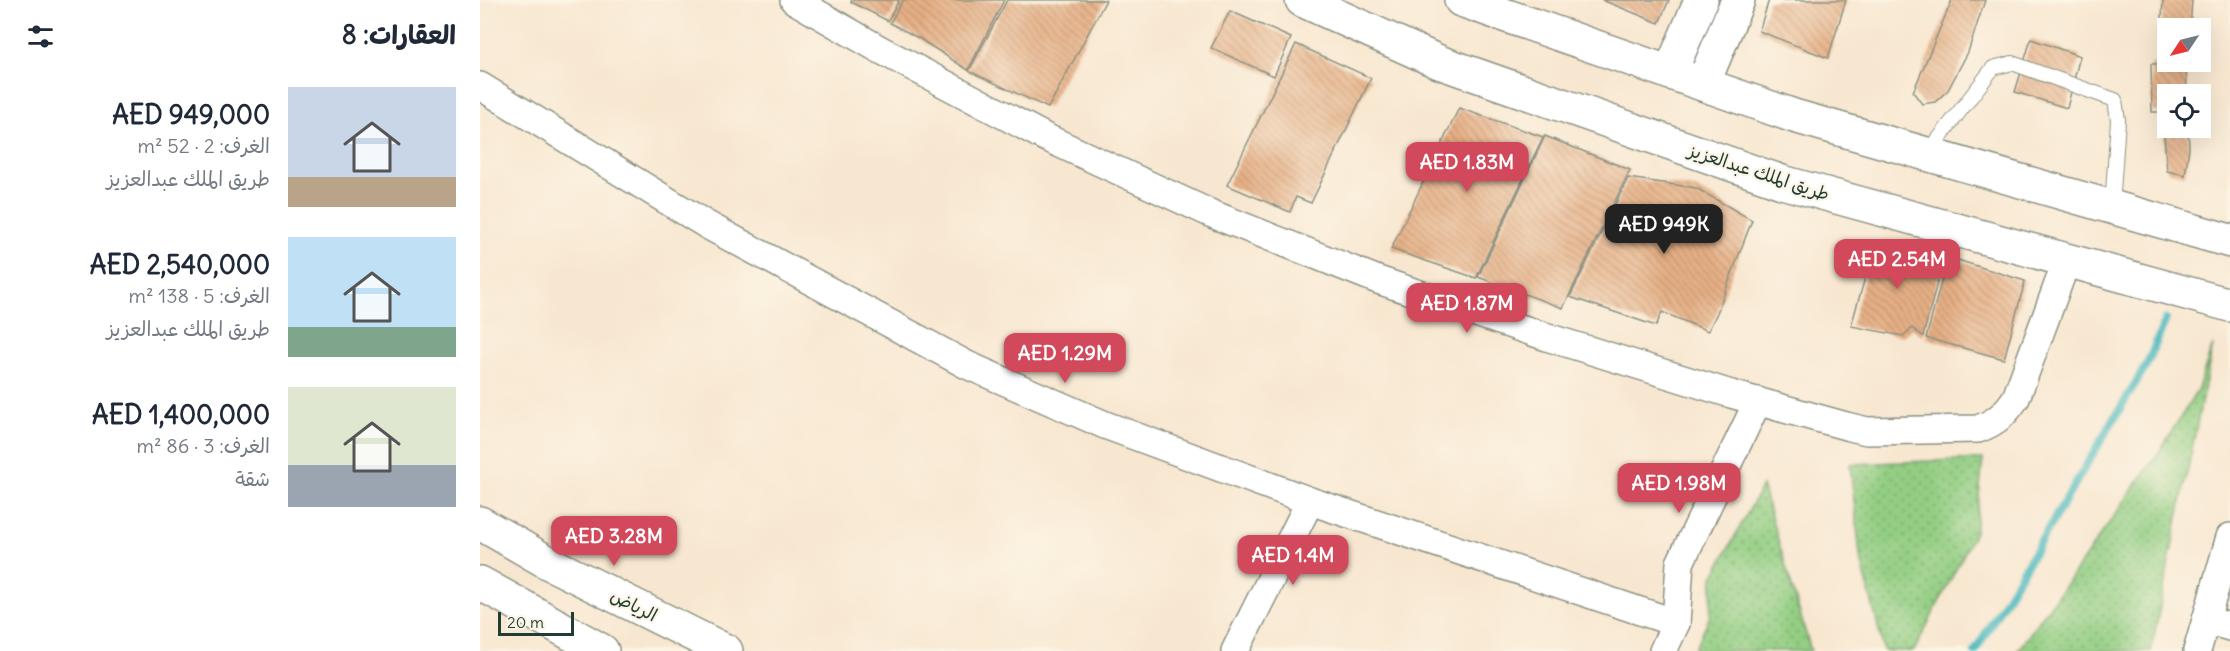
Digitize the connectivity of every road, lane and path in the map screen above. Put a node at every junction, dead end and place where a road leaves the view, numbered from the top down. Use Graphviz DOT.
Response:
graph roads {
  1 [pos="794,0"];
  2 [pos="1302,0"];
  3 [pos="1461,0"];
  4 [pos="1701,0"];
  5 [pos="1738,0"];
  6 [pos="1670,73"];
  7 [pos="1703,84"];
  8 [pos="480,86"];
  9 [pos="1927,154"];
  10 [pos="2112,207"];
  11 [pos="2230,241"];
  12 [pos="2067,260"];
  13 [pos="2230,304"];
  14 [pos="1758,401"];
  15 [pos="1310,501"];
  16 [pos="480,523"];
  17 [pos="2230,537"];
  18 [pos="480,583"];
  19 [pos="1676,623"];
  20 [pos="2218,624"];
  21 [pos="602,651"];
  22 [pos="726,651"];
  23 [pos="1235,651"];
  24 [pos="1663,651"];
  25 [pos="2197,651"];
  1 -- 14 [label="street"];
  2 -- 12 [label="main road, طريق الملك عبدالعزيز"];
  3 -- 6 [label="main road"];
  4 -- 6 [label="main road"];
  5 -- 7 [label="main road"];
  6 -- 7 [label="main road"];
  7 -- 9 [label="main road"];
  8 -- 15 [label="street"];
  9 -- 10 [label="main road"];
  9 -- 10 [label="lane"];
  10 -- 11 [label="main road"];
  12 -- 13 [label="main road, طريق الملك عبدالعزيز"];
  12 -- 14 [label="street"];
  14 -- 19 [label="street"];
  15 -- 19 [label="street"];
  15 -- 23 [label="street"];
  16 -- 22 [label="main road, الرياض"];
  17 -- 20 [label="street"];
  18 -- 21 [label="main road"];
  19 -- 24 [label="street"];
  20 -- 25 [label="street"];
}
